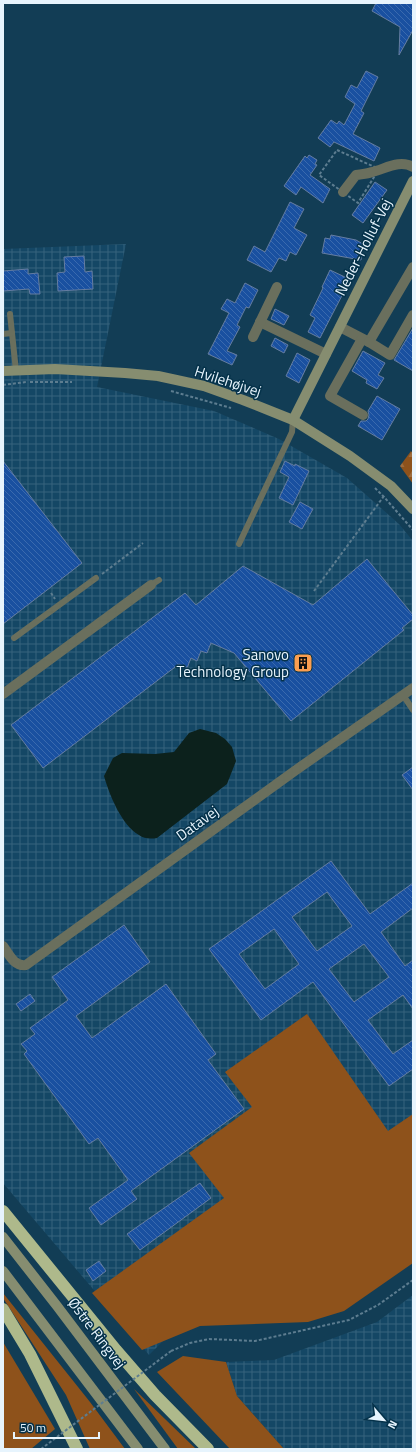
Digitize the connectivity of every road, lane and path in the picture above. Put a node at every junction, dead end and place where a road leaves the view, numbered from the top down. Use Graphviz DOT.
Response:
graph roads {
  1 [pos="413,166"];
  2 [pos="413,181"];
  3 [pos="343,192"];
  4 [pos="413,267"];
  5 [pos="277,287"];
  6 [pos="10,314"];
  7 [pos="413,315"];
  8 [pos="260,322"];
  9 [pos="340,327"];
  10 [pos="12,333"];
  11 [pos="3,334"];
  12 [pos="253,337"];
  13 [pos="366,341"];
  14 [pos="326,354"];
  15 [pos="3,371"];
  16 [pos="16,371"];
  17 [pos="78,382"];
  18 [pos="3,385"];
  19 [pos="170,390"];
  20 [pos="237,410"];
  21 [pos="363,415"];
  22 [pos="293,420"];
  23 [pos="374,488"];
  24 [pos="384,497"];
  25 [pos="413,509"];
  26 [pos="413,530"];
  27 [pos="143,543"];
  28 [pos="238,544"];
  29 [pos="96,578"];
  30 [pos="155,583"];
  31 [pos="314,591"];
  32 [pos="14,638"];
  33 [pos="413,688"];
  34 [pos="3,694"];
  35 [pos="403,696"];
  36 [pos="413,710"];
  37 [pos="3,946"];
  38 [pos="3,1211"];
  39 [pos="3,1237"];
  40 [pos="3,1271"];
  41 [pos="413,1280"];
  42 [pos="3,1309"];
  43 [pos="41,1449"];
  44 [pos="77,1449"];
  45 [pos="138,1449"];
  46 [pos="165,1449"];
  47 [pos="208,1449"];
  1 -- 3 [label="street"];
  2 -- 9 [label="street, Neder-Holluf-Vej"];
  4 -- 13 [label="street"];
  5 -- 8 [label="street"];
  6 -- 10 [label="lane"];
  7 -- 13 [label="street"];
  8 -- 12 [label="street"];
  8 -- 14 [label="street"];
  9 -- 13 [label="street"];
  9 -- 14 [label="street, Neder-Holluf-Vej"];
  10 -- 11 [label="lane"];
  10 -- 16 [label="lane"];
  13 -- 21 [label="street"];
  14 -- 22 [label="street, Neder-Holluf-Vej"];
  15 -- 16 [label="street, Hvilehøjvej"];
  16 -- 22 [label="street, Hvilehøjvej"];
  17 -- 18 [label="path"];
  19 -- 20 [label="path"];
  22 -- 25 [label="street, Hvilehøjvej"];
  22 -- 28 [label="lane"];
  23 -- 24 [label="path"];
  24 -- 26 [label="path"];
  24 -- 31 [label="path"];
  27 -- 29 [label="path"];
  29 -- 32 [label="lane"];
  30 -- 34 [label="street"];
  33 -- 35 [label="street, Datavej"];
  35 -- 36 [label="lane"];
  35 -- 37 [label="street, Datavej"];
  38 -- 47 [label="highway"];
  39 -- 46 [label="street, Østre Ringvej"];
  40 -- 45 [label="street"];
  41 -- 43 [label="path, bridge"];
  42 -- 44 [label="highway"];
}
